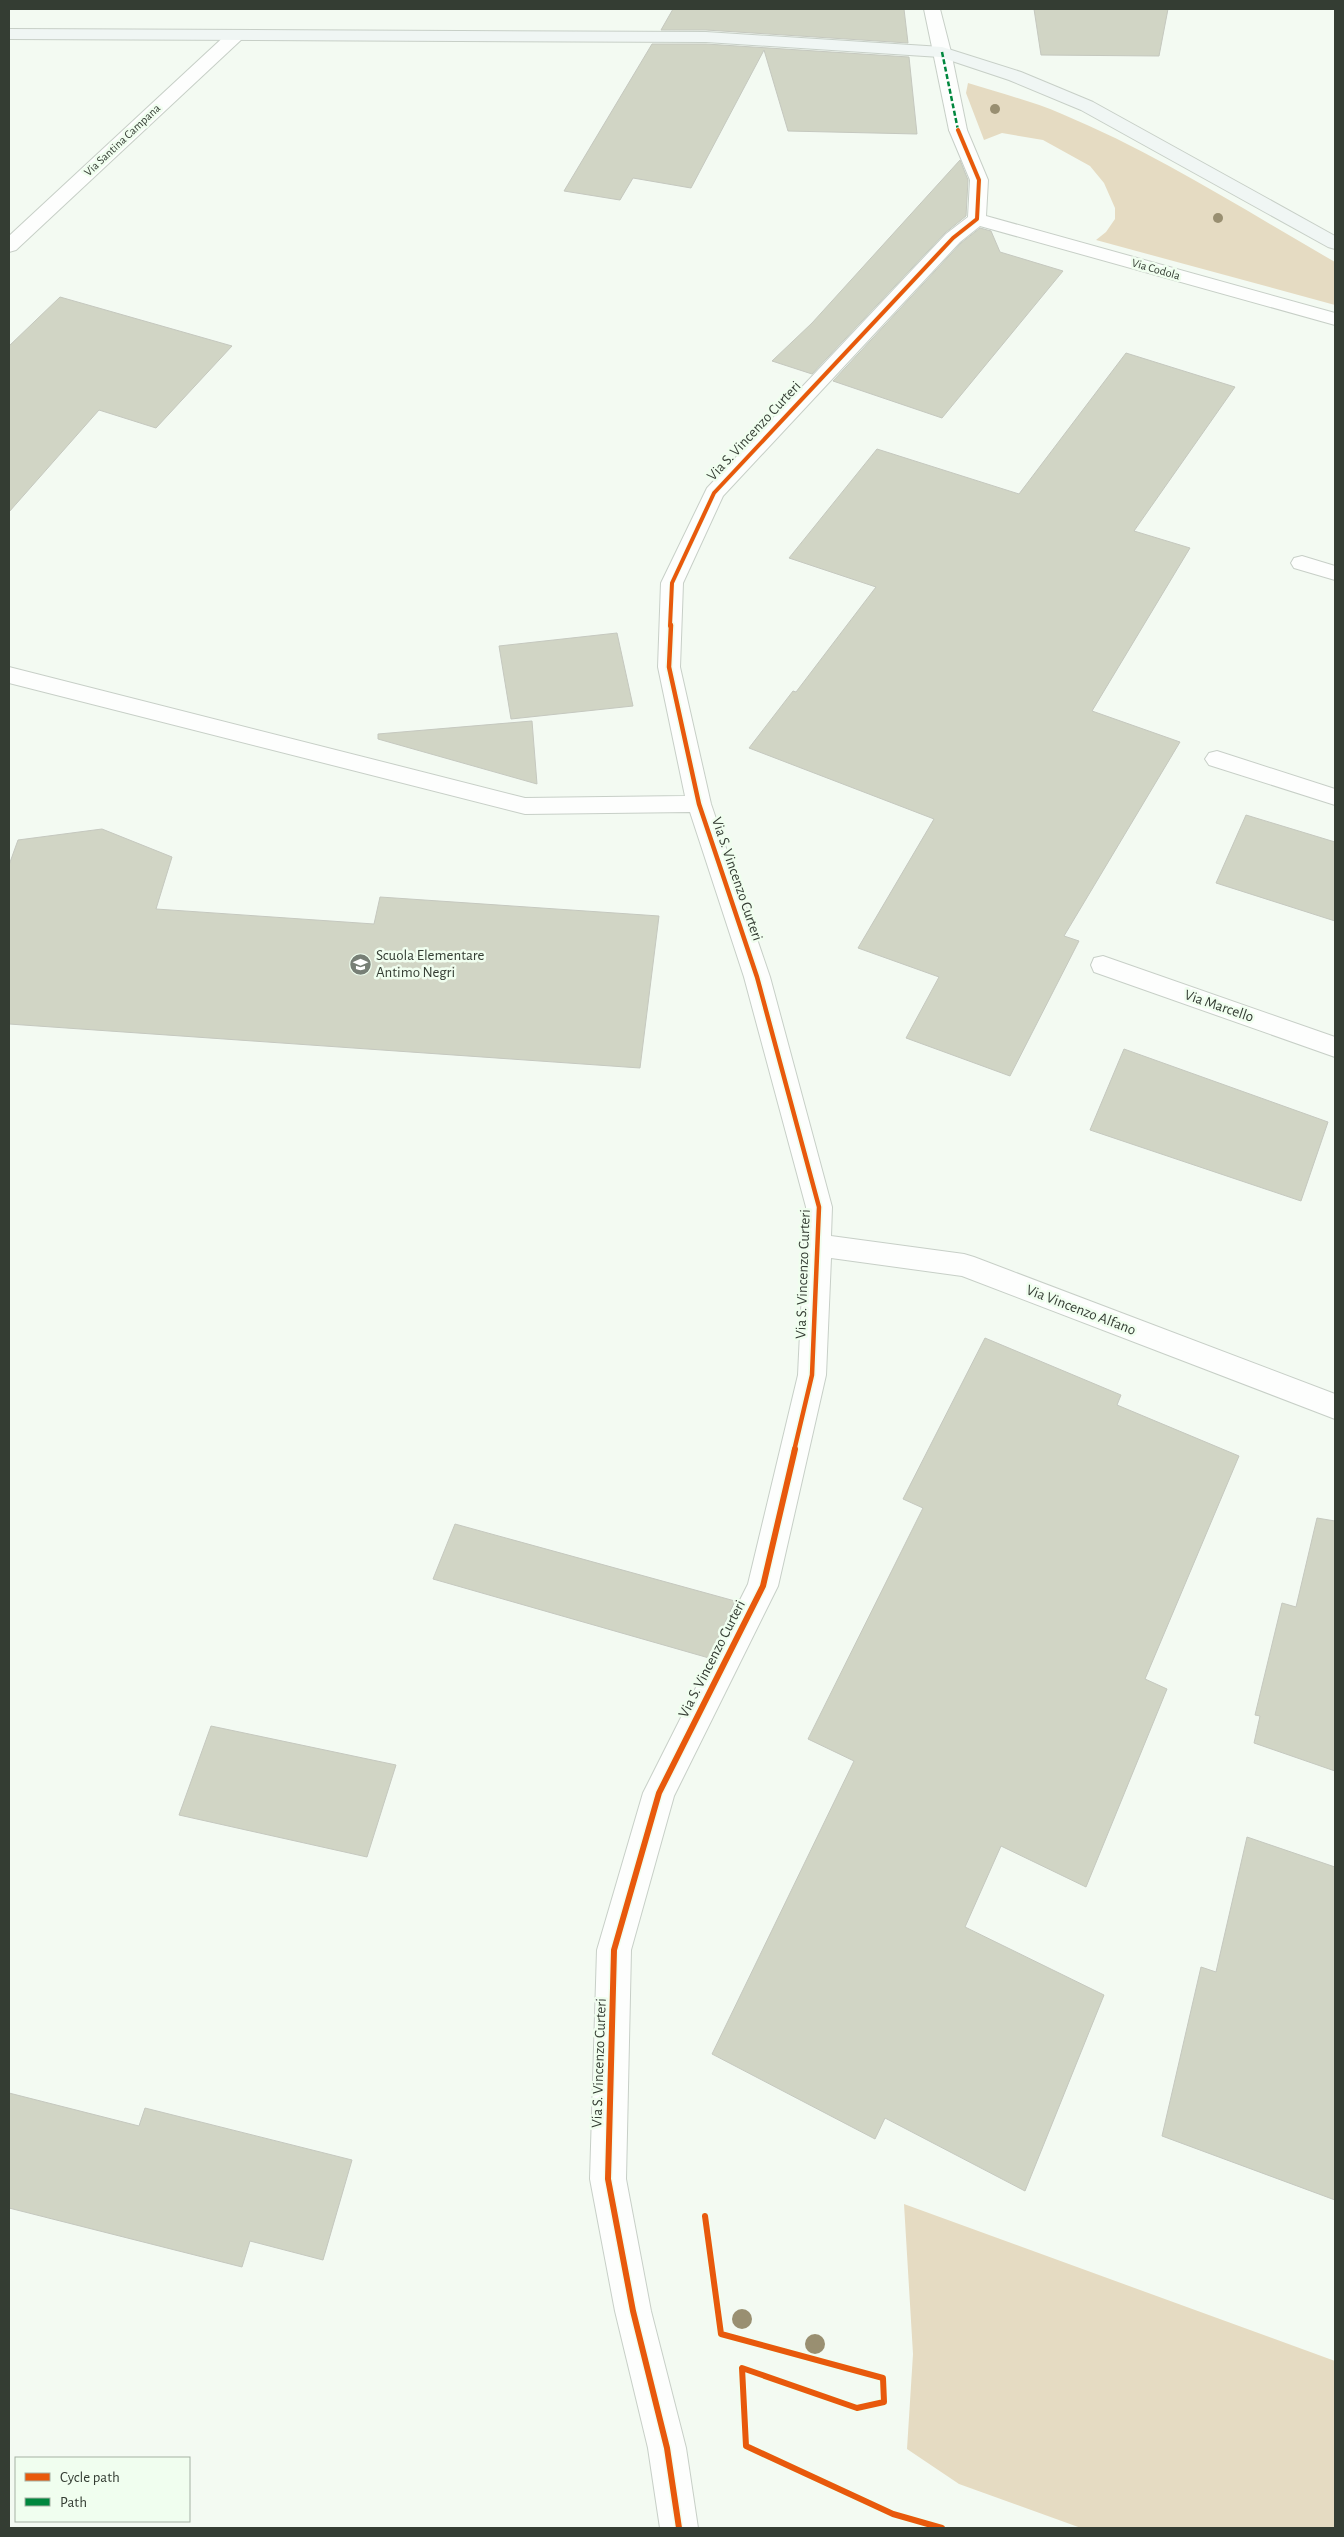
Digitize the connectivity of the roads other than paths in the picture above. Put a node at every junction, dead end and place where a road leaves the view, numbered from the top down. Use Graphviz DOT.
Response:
graph roads {
  1 [pos="932,9"];
  2 [pos="9,34"];
  3 [pos="236,35"];
  4 [pos="942,52"];
  5 [pos="977,219"];
  6 [pos="1335,243"];
  7 [pos="9,246"];
  8 [pos="1335,319"];
  9 [pos="1302,563"];
  10 [pos="1335,573"];
  11 [pos="9,675"];
  12 [pos="1217,759"];
  13 [pos="1335,797"];
  14 [pos="699,804"];
  15 [pos="1103,965"];
  16 [pos="1335,1047"];
  17 [pos="818,1245"];
  18 [pos="1335,1407"];
  19 [pos="679,2522"];
  1 -- 4 [label="street"];
  2 -- 3 [label="main road"];
  3 -- 4 [label="main road"];
  3 -- 7 [label="street, Via Santina Campana"];
  4 -- 5 [label="street"];
  4 -- 6 [label="main road"];
  5 -- 8 [label="street, Via Codola"];
  5 -- 14 [label="street, Via S. Vincenzo Curteri"];
  9 -- 10 [label="street"];
  11 -- 14 [label="street"];
  12 -- 13 [label="street"];
  14 -- 17 [label="street, Via S. Vincenzo Curteri"];
  15 -- 16 [label="street, Via Marcello"];
  17 -- 18 [label="street, Via Vincenzo Alfano"];
  17 -- 19 [label="street, Via S. Vincenzo Curteri"];
}
